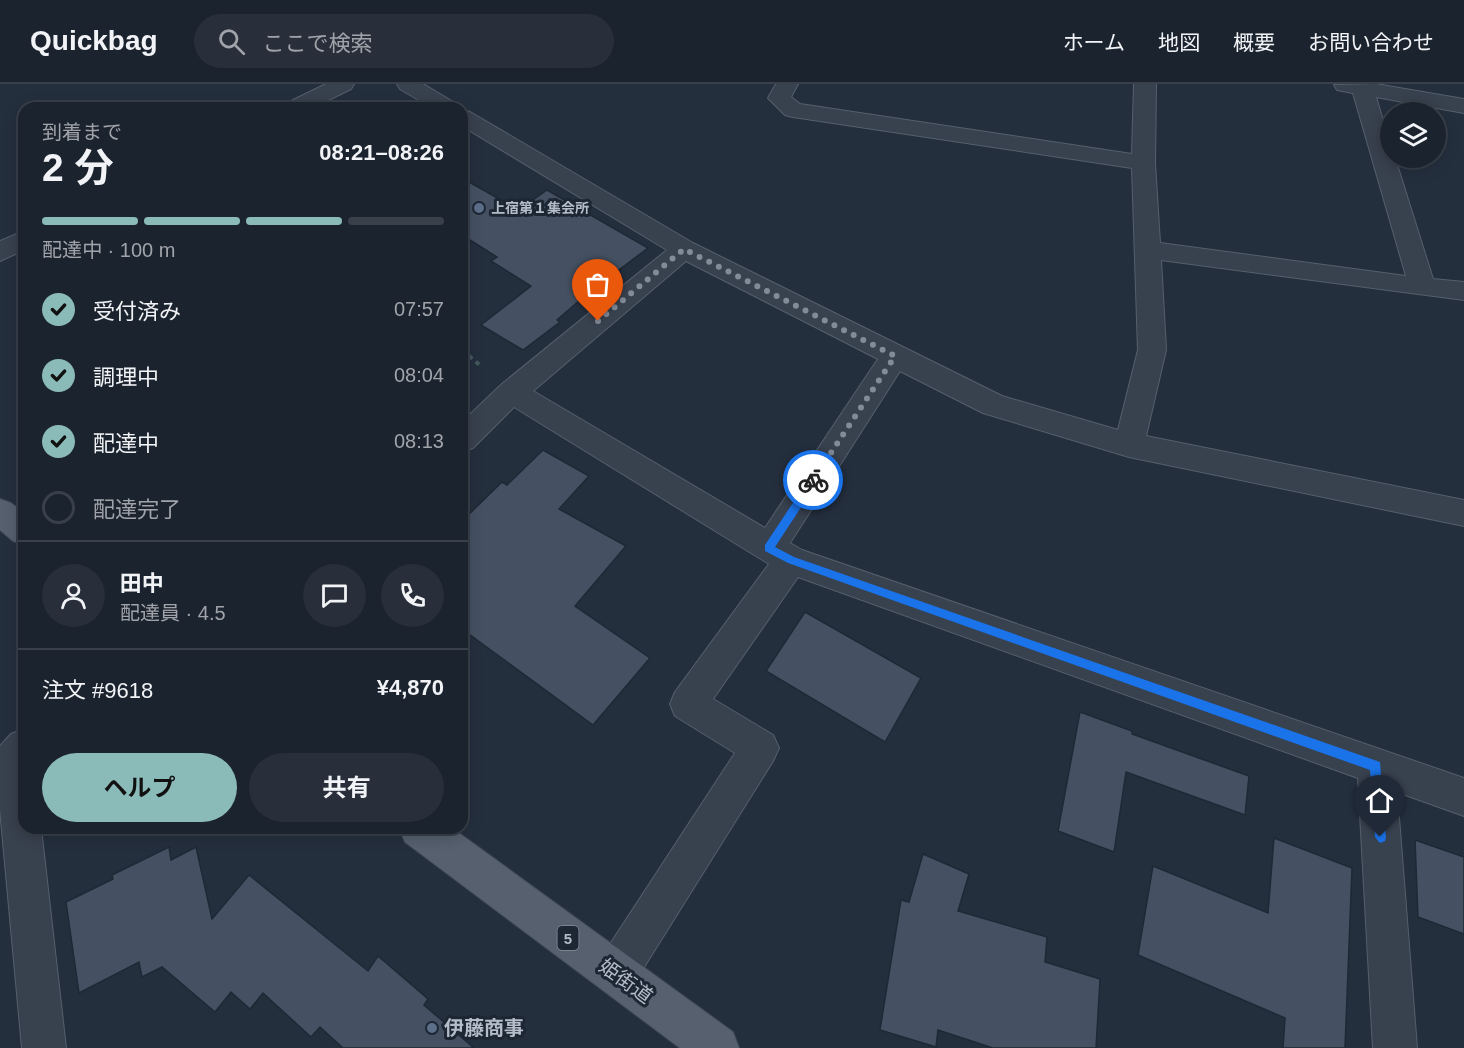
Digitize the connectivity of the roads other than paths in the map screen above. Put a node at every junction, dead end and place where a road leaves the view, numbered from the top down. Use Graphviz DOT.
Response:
graph roads {
  1 [pos="343,84"];
  2 [pos="408,84"];
  3 [pos="785,84"];
  4 [pos="1145,84"];
  5 [pos="1352,86"];
  6 [pos="307,102"];
  7 [pos="437,102"];
  8 [pos="1464,106"];
  9 [pos="468,121"];
  10 [pos="1143,163"];
  11 [pos="18,242"];
  12 [pos="684,249"];
  13 [pos="1147,250"];
  14 [pos="0,252"];
  15 [pos="1422,287"];
  16 [pos="1464,291"];
  17 [pos="895,356"];
  18 [pos="512,392"];
  19 [pos="468,434"];
  20 [pos="1130,445"];
  21 [pos="0,512"];
  22 [pos="1464,513"];
  23 [pos="18,526"];
  24 [pos="780,554"];
  25 [pos="18,753"];
  26 [pos="1376,766"];
  27 [pos="18,796"];
  28 [pos="1464,797"];
  29 [pos="22,834"];
  30 [pos="427,834"];
  31 [pos="616,973"];
  32 [pos="44,1048"];
  33 [pos="717,1048"];
  34 [pos="1395,1048"];
  1 -- 6 [label="street"];
  2 -- 7 [label="street"];
  3 -- 10 [label="street"];
  4 -- 10 [label="street"];
  5 -- 8 [label="street"];
  5 -- 15 [label="street"];
  9 -- 12 [label="street"];
  10 -- 13 [label="street"];
  11 -- 14 [label="street"];
  12 -- 17 [label="street"];
  12 -- 18 [label="street"];
  13 -- 15 [label="street"];
  13 -- 20 [label="street"];
  15 -- 16 [label="street"];
  17 -- 20 [label="street"];
  17 -- 24 [label="street"];
  18 -- 19 [label="street"];
  18 -- 24 [label="street"];
  20 -- 22 [label="street"];
  21 -- 23 [label="main road"];
  24 -- 26 [label="street"];
  24 -- 31 [label="street"];
  25 -- 27 [label="street"];
  26 -- 28 [label="street"];
  26 -- 34 [label="street"];
  29 -- 32 [label="street"];
  30 -- 31 [label="main road, 姫街道 / 5"];
  31 -- 33 [label="main road, 姫街道 / 5"];
}
